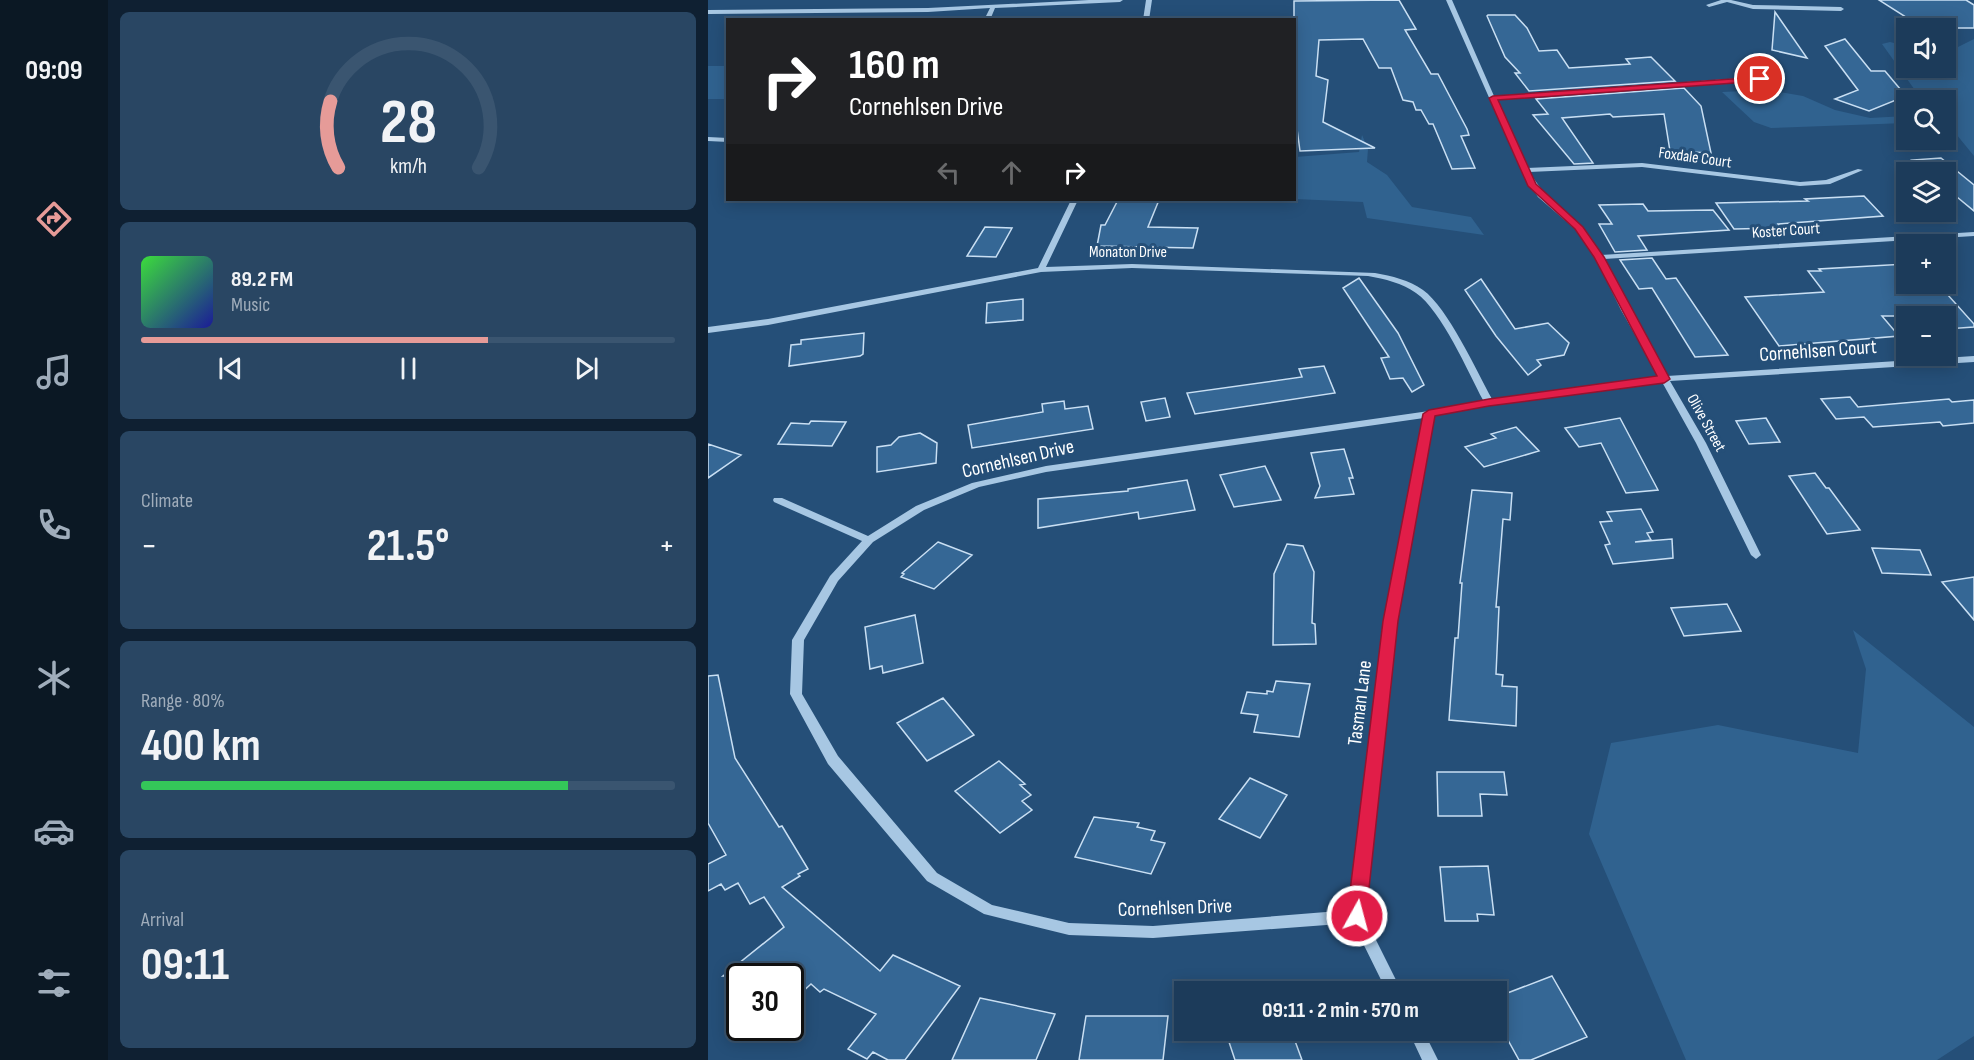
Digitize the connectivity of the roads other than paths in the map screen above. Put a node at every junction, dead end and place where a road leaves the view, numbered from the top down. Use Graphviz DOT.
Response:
graph roads {
  1 [pos="1120,0"];
  2 [pos="1149,0"];
  3 [pos="1449,0"];
  4 [pos="1724,0"];
  5 [pos="1033,2"];
  6 [pos="1709,5"];
  7 [pos="993,7"];
  8 [pos="1841,9"];
  9 [pos="708,12"];
  10 [pos="988,18"];
  11 [pos="1146,18"];
  12 [pos="1782,77"];
  13 [pos="1493,98"];
  14 [pos="708,139"];
  15 [pos="726,140"];
  16 [pos="1524,170"];
  17 [pos="1860,170"];
  18 [pos="1075,201"];
  19 [pos="1974,234"];
  20 [pos="1599,257"];
  21 [pos="1041,270"];
  22 [pos="708,330"];
  23 [pos="1974,359"];
  24 [pos="1664,379"];
  25 [pos="1489,402"];
  26 [pos="1429,414"];
  27 [pos="778,500"];
  28 [pos="869,540"];
  29 [pos="1756,555"];
  30 [pos="1357,916"];
  31 [pos="1390,981"];
  32 [pos="1420,1041"];
  33 [pos="1430,1060"];
  1 -- 5 [label="street"];
  2 -- 11 [label="street"];
  3 -- 13 [label="street, Olive Street"];
  4 -- 6 [label="street"];
  4 -- 8 [label="street"];
  5 -- 7 [label="street"];
  7 -- 9 [label="street"];
  7 -- 10 [label="street"];
  12 -- 13 [label="street"];
  13 -- 16 [label="street, Olive Street"];
  14 -- 15 [label="street"];
  16 -- 17 [label="street, Foxdale Court"];
  16 -- 20 [label="street, Olive Street"];
  18 -- 21 [label="street"];
  19 -- 20 [label="street, Koster Court"];
  20 -- 24 [label="street, Olive Street"];
  21 -- 22 [label="street, Monaton Drive"];
  21 -- 25 [label="street, Monaton Drive"];
  23 -- 24 [label="street, Cornehlsen Court"];
  24 -- 25 [label="street, Cornehlsen Drive"];
  24 -- 29 [label="street, Olive Street"];
  25 -- 26 [label="street, Cornehlsen Drive"];
  26 -- 28 [label="street, Cornehlsen Drive"];
  26 -- 30 [label="street, Tasman Lane"];
  27 -- 28 [label="street"];
  28 -- 30 [label="street, Cornehlsen Drive"];
  30 -- 31 [label="street"];
  32 -- 33 [label="street"];
}
